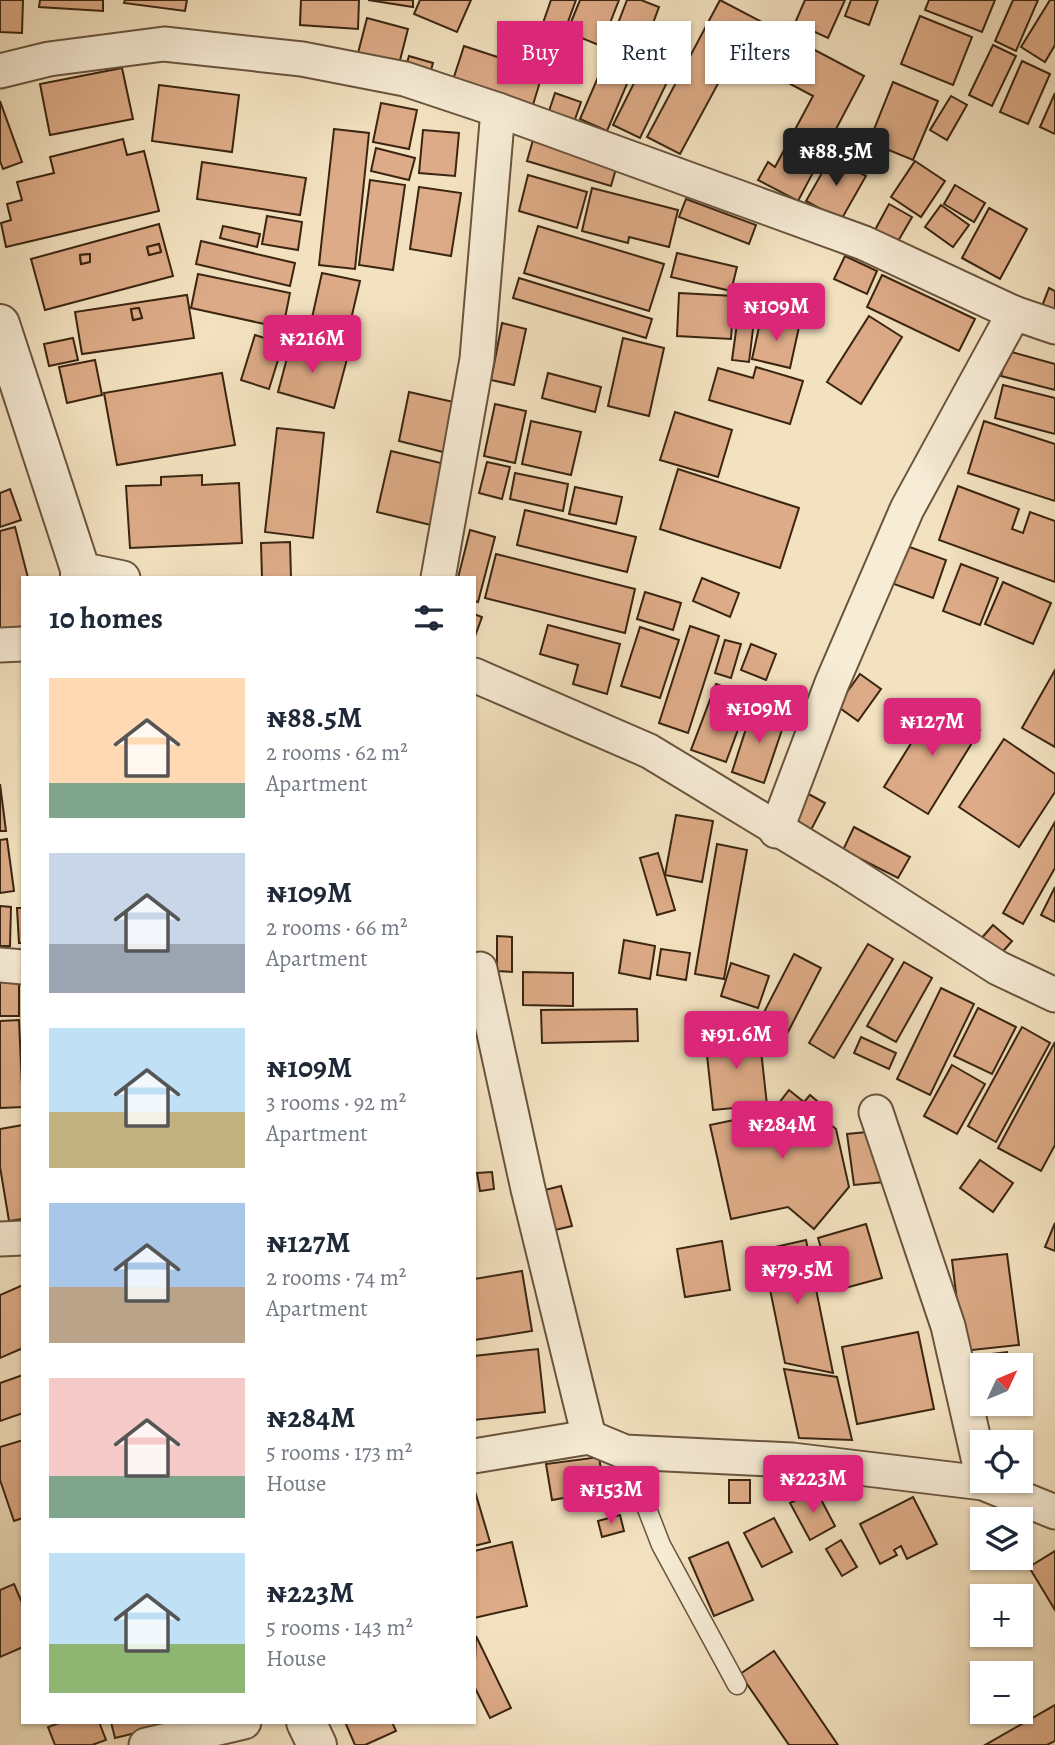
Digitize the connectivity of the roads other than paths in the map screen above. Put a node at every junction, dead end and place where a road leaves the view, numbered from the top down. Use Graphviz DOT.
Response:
graph roads {
  1 [pos="0,71"];
  2 [pos="498,110"];
  3 [pos="1014,313"];
  4 [pos="0,324"];
  5 [pos="1055,327"];
  6 [pos="80,573"];
  7 [pos="106,576"];
  8 [pos="438,576"];
  9 [pos="21,644"];
  10 [pos="0,645"];
  11 [pos="476,676"];
  12 [pos="776,831"];
  13 [pos="0,965"];
  14 [pos="21,967"];
  15 [pos="480,968"];
  16 [pos="1055,995"];
  17 [pos="876,1112"];
  18 [pos="21,1238"];
  19 [pos="0,1239"];
  20 [pos="972,1430"];
  21 [pos="589,1437"];
  22 [pos="625,1452"];
  23 [pos="476,1456"];
  24 [pos="970,1479"];
  25 [pos="1012,1493"];
  26 [pos="1055,1512"];
  27 [pos="737,1685"];
  28 [pos="235,1724"];
  29 [pos="307,1724"];
  30 [pos="146,1745"];
  31 [pos="317,1745"];
  1 -- 2 [label="street"];
  2 -- 3 [label="street"];
  2 -- 8 [label="street"];
  3 -- 5 [label="street"];
  3 -- 12 [label="street"];
  4 -- 6 [label="street"];
  6 -- 7 [label="street"];
  9 -- 10 [label="street"];
  11 -- 12 [label="street"];
  12 -- 16 [label="street"];
  13 -- 14 [label="street"];
  15 -- 21 [label="street"];
  17 -- 20 [label="street"];
  18 -- 19 [label="street"];
  21 -- 22 [label="street"];
  21 -- 23 [label="street"];
  22 -- 24 [label="street"];
  22 -- 27 [label="lane"];
  25 -- 26 [label="street"];
  28 -- 30 [label="street"];
  29 -- 31 [label="street"];
}
